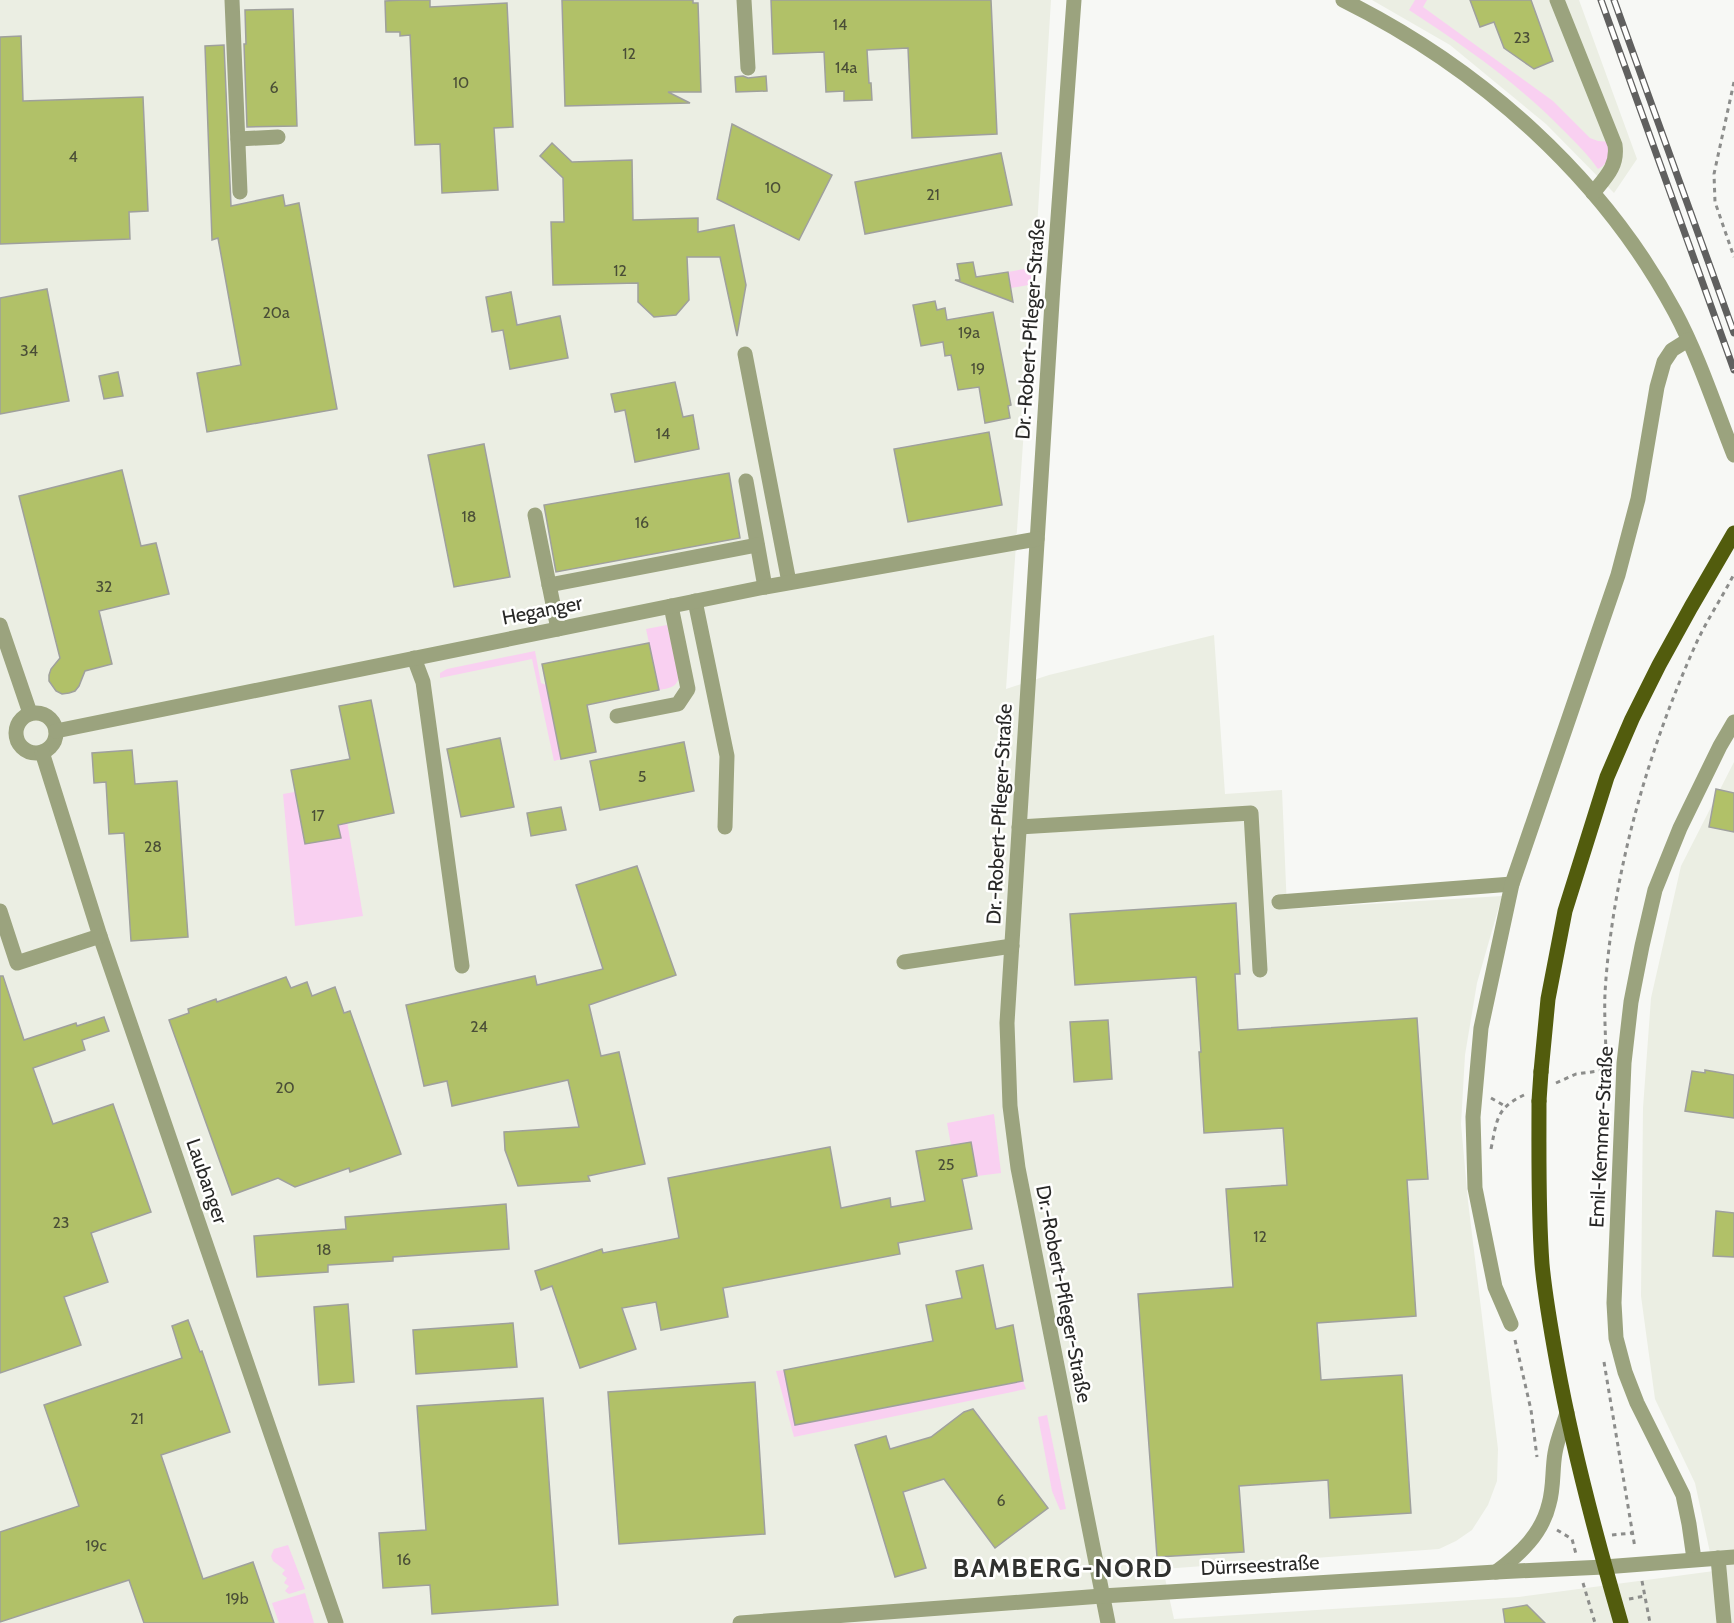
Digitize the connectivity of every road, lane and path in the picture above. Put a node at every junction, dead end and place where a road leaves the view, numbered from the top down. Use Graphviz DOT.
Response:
graph roads {
  1 [pos="232,0"];
  2 [pos="744,0"];
  3 [pos="1074,0"];
  4 [pos="1343,0"];
  5 [pos="1557,0"];
  6 [pos="748,68"];
  7 [pos="1734,82"];
  8 [pos="278,137"];
  9 [pos="238,139"];
  10 [pos="240,192"];
  11 [pos="1593,193"];
  12 [pos="1734,257"];
  13 [pos="1688,340"];
  14 [pos="745,354"];
  15 [pos="1734,455"];
  16 [pos="746,481"];
  17 [pos="535,514"];
  18 [pos="1732,536"];
  19 [pos="1037,539"];
  20 [pos="757,545"];
  21 [pos="1734,574"];
  22 [pos="789,582"];
  23 [pos="549,585"];
  24 [pos="765,587"];
  25 [pos="695,601"];
  26 [pos="671,606"];
  27 [pos="0,625"];
  28 [pos="558,628"];
  29 [pos="414,658"];
  30 [pos="30,713"];
  31 [pos="617,716"];
  32 [pos="1734,722"];
  33 [pos="56,731"];
  34 [pos="16,737"];
  35 [pos="0,741"];
  36 [pos="42,752"];
  37 [pos="1020,826"];
  38 [pos="724,827"];
  39 [pos="1512,884"];
  40 [pos="1279,902"];
  41 [pos="0,911"];
  42 [pos="100,936"];
  43 [pos="1012,946"];
  44 [pos="904,962"];
  45 [pos="462,966"];
  46 [pos="1260,970"];
  47 [pos="1606,1070"];
  48 [pos="1505,1106"];
  49 [pos="1491,1151"];
  50 [pos="1511,1324"];
  51 [pos="1567,1413"];
  52 [pos="1537,1458"];
  53 [pos="1544,1521"];
  54 [pos="1726,1557"];
  55 [pos="1694,1559"];
  56 [pos="1638,1564"];
  57 [pos="1604,1567"];
  58 [pos="1579,1569"];
  59 [pos="1496,1572"];
  60 [pos="1102,1596"];
  61 [pos="889,1617"];
  62 [pos="336,1623"];
  63 [pos="740,1623"];
  64 [pos="1108,1623"];
  65 [pos="1595,1623"];
  66 [pos="1621,1623"];
  67 [pos="1650,1623"];
  68 [pos="1724,1623"];
  1 -- 9 [label="street"];
  2 -- 6 [label="street"];
  3 -- 19 [label="street, Dr.-Robert-Pfleger-Straße"];
  4 -- 11 [label="street"];
  5 -- 11 [label="street"];
  7 -- 12 [label="path"];
  8 -- 9 [label="street"];
  9 -- 10 [label="street"];
  11 -- 13 [label="street"];
  13 -- 15 [label="street"];
  13 -- 39 [label="street"];
  14 -- 22 [label="street"];
  16 -- 20 [label="street"];
  17 -- 23 [label="street"];
  18 -- 51 [label="main road, bridge"];
  19 -- 22 [label="street, Heganger"];
  19 -- 37 [label="street, Dr.-Robert-Pfleger-Straße"];
  20 -- 23 [label="street"];
  20 -- 24 [label="street"];
  21 -- 47 [label="path"];
  22 -- 24 [label="street, Heganger"];
  23 -- 28 [label="street"];
  24 -- 25 [label="street, Heganger"];
  25 -- 26 [label="street, Heganger"];
  25 -- 38 [label="street"];
  26 -- 28 [label="street, Heganger"];
  26 -- 31 [label="street"];
  27 -- 30 [label="street"];
  28 -- 29 [label="street, Heganger"];
  29 -- 33 [label="street, Heganger"];
  29 -- 45 [label="street"];
  30 -- 33 [label="street"];
  30 -- 34 [label="street"];
  32 -- 55 [label="street, Emil-Kemmer-Straße"];
  33 -- 36 [label="street"];
  34 -- 35 [label="street"];
  34 -- 36 [label="street"];
  36 -- 42 [label="street, Laubanger"];
  37 -- 43 [label="street, Dr.-Robert-Pfleger-Straße"];
  37 -- 46 [label="street"];
  39 -- 40 [label="street"];
  39 -- 50 [label="street"];
  41 -- 42 [label="street"];
  42 -- 62 [label="street, Laubanger"];
  43 -- 44 [label="street"];
  43 -- 60 [label="street, Dr.-Robert-Pfleger-Straße"];
  48 -- 49 [label="path"];
  50 -- 52 [label="path"];
  51 -- 53 [label="street"];
  51 -- 57 [label="main road"];
  53 -- 58 [label="path"];
  53 -- 59 [label="street"];
  54 -- 55 [label="street, Dürrseestraße"];
  54 -- 68 [label="street"];
  55 -- 56 [label="street, Dürrseestraße"];
  56 -- 57 [label="street, Dürrseestraße"];
  56 -- 67 [label="path"];
  57 -- 58 [label="street, Dürrseestraße"];
  57 -- 66 [label="main road"];
  58 -- 59 [label="street, Dürrseestraße"];
  58 -- 65 [label="path"];
  59 -- 60 [label="street, Dürrseestraße"];
  60 -- 61 [label="street, Dürrseestraße"];
  60 -- 64 [label="street, Dr.-Robert-Pfleger-Straße"];
  61 -- 63 [label="street, Dürrseestraße"];
}
